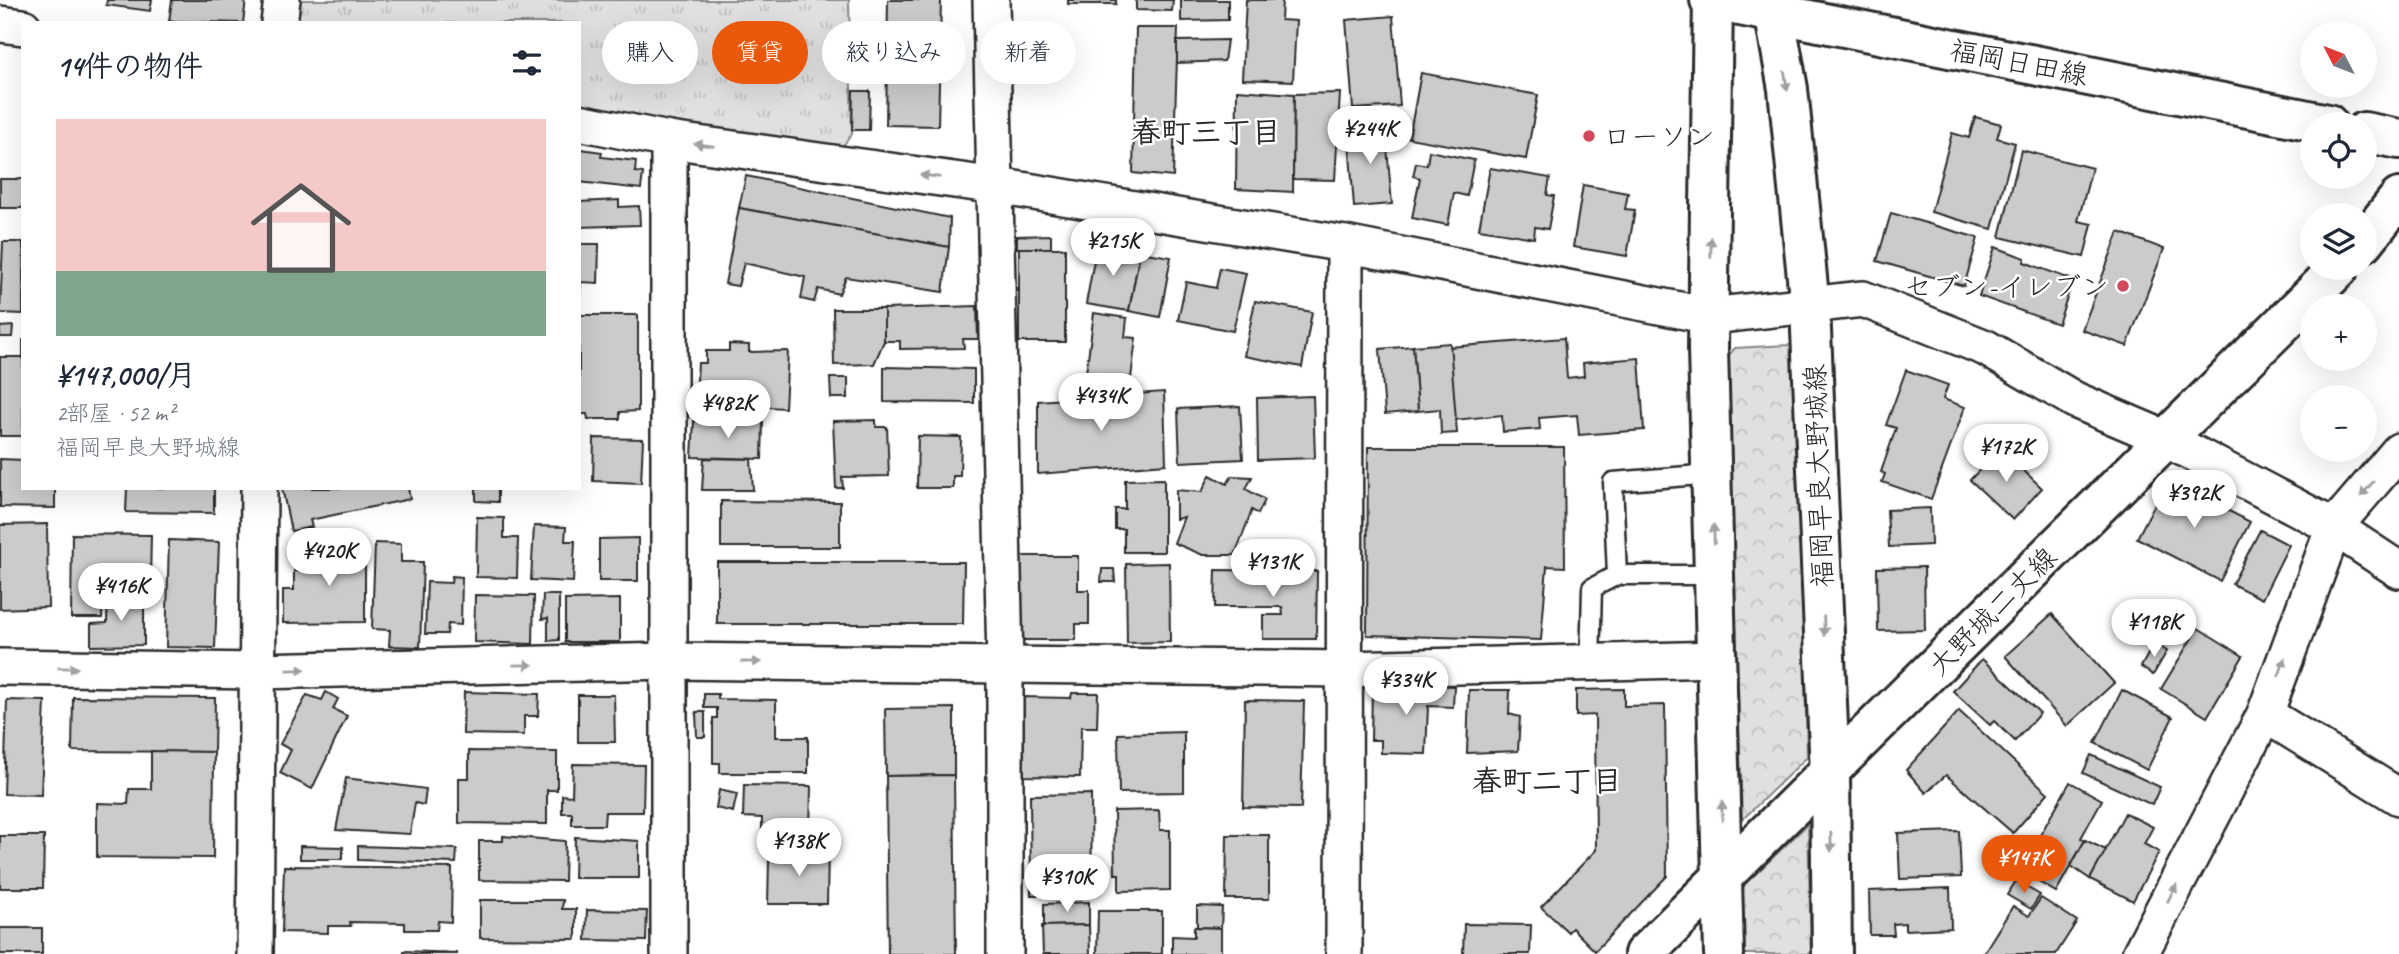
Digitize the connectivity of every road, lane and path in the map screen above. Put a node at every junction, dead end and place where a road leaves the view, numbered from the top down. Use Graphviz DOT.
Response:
graph roads {
  1 [pos="282,0"];
  2 [pos="991,0"];
  3 [pos="1712,0"];
  4 [pos="1774,7"];
  5 [pos="279,21"];
  6 [pos="0,24"];
  7 [pos="21,27"];
  8 [pos="2300,118"];
  9 [pos="581,122"];
  10 [pos="2377,135"];
  11 [pos="2399,139"];
  12 [pos="669,140"];
  13 [pos="997,186"];
  14 [pos="2399,198"];
  15 [pos="2377,226"];
  16 [pos="1345,244"];
  17 [pos="2327,280"];
  18 [pos="1810,307"];
  19 [pos="1710,316"];
  20 [pos="2164,438"];
  21 [pos="2399,452"];
  22 [pos="1712,474"];
  23 [pos="259,490"];
  24 [pos="2334,527"];
  25 [pos="2399,570"];
  26 [pos="1617,575"];
  27 [pos="1716,575"];
  28 [pos="1717,659"];
  29 [pos="670,661"];
  30 [pos="1590,664"];
  31 [pos="1004,666"];
  32 [pos="0,667"];
  33 [pos="1347,669"];
  34 [pos="257,671"];
  35 [pos="2265,713"];
  36 [pos="1830,774"];
  37 [pos="2399,797"];
  38 [pos="1722,879"];
  39 [pos="255,954"];
  40 [pos="669,954"];
  41 [pos="1005,954"];
  42 [pos="1344,954"];
  43 [pos="1644,954"];
  44 [pos="1724,954"];
  45 [pos="1832,954"];
  46 [pos="2140,954"];
  1 -- 5 [label="street"];
  2 -- 13 [label="street"];
  3 -- 4 [label="main road, 福岡日田線"];
  19 -- 3 [label="main road, one-way"];
  4 -- 8 [label="main road, 福岡日田線"];
  4 -- 18 [label="main road, 福岡早良大野城線, one-way"];
  6 -- 7 [label="street"];
  9 -- 12 [label="street"];
  10 -- 11 [label="main road"];
  13 -- 12 [label="street, one-way"];
  12 -- 29 [label="street"];
  13 -- 16 [label="street"];
  13 -- 31 [label="street"];
  14 -- 15 [label="main road"];
  16 -- 19 [label="street"];
  16 -- 33 [label="street"];
  17 -- 20 [label="main road, 大野城二丈線"];
  18 -- 19 [label="street"];
  18 -- 20 [label="street"];
  18 -- 36 [label="main road, 福岡早良大野城線, one-way"];
  19 -- 22 [label="main road"];
  20 -- 24 [label="street"];
  20 -- 36 [label="main road, 大野城二丈線"];
  21 -- 24 [label="street, one-way"];
  22 -- 26 [label="lane"];
  27 -- 22 [label="main road, one-way"];
  23 -- 34 [label="street"];
  24 -- 25 [label="street"];
  35 -- 24 [label="street, one-way"];
  26 -- 27 [label="lane"];
  26 -- 30 [label="lane"];
  27 -- 28 [label="main road"];
  28 -- 30 [label="street"];
  38 -- 28 [label="main road, one-way"];
  29 -- 31 [label="street, one-way"];
  34 -- 29 [label="street, one-way"];
  29 -- 40 [label="street"];
  30 -- 33 [label="street"];
  31 -- 33 [label="street"];
  31 -- 41 [label="street"];
  32 -- 34 [label="street, one-way"];
  33 -- 42 [label="street"];
  34 -- 39 [label="street"];
  35 -- 37 [label="street"];
  46 -- 35 [label="street, one-way"];
  36 -- 38 [label="main road, 大野城二丈線"];
  36 -- 45 [label="main road, 福岡早良大野城線, one-way"];
  38 -- 43 [label="main road, 大野城二丈線"];
  38 -- 44 [label="main road"];
}
